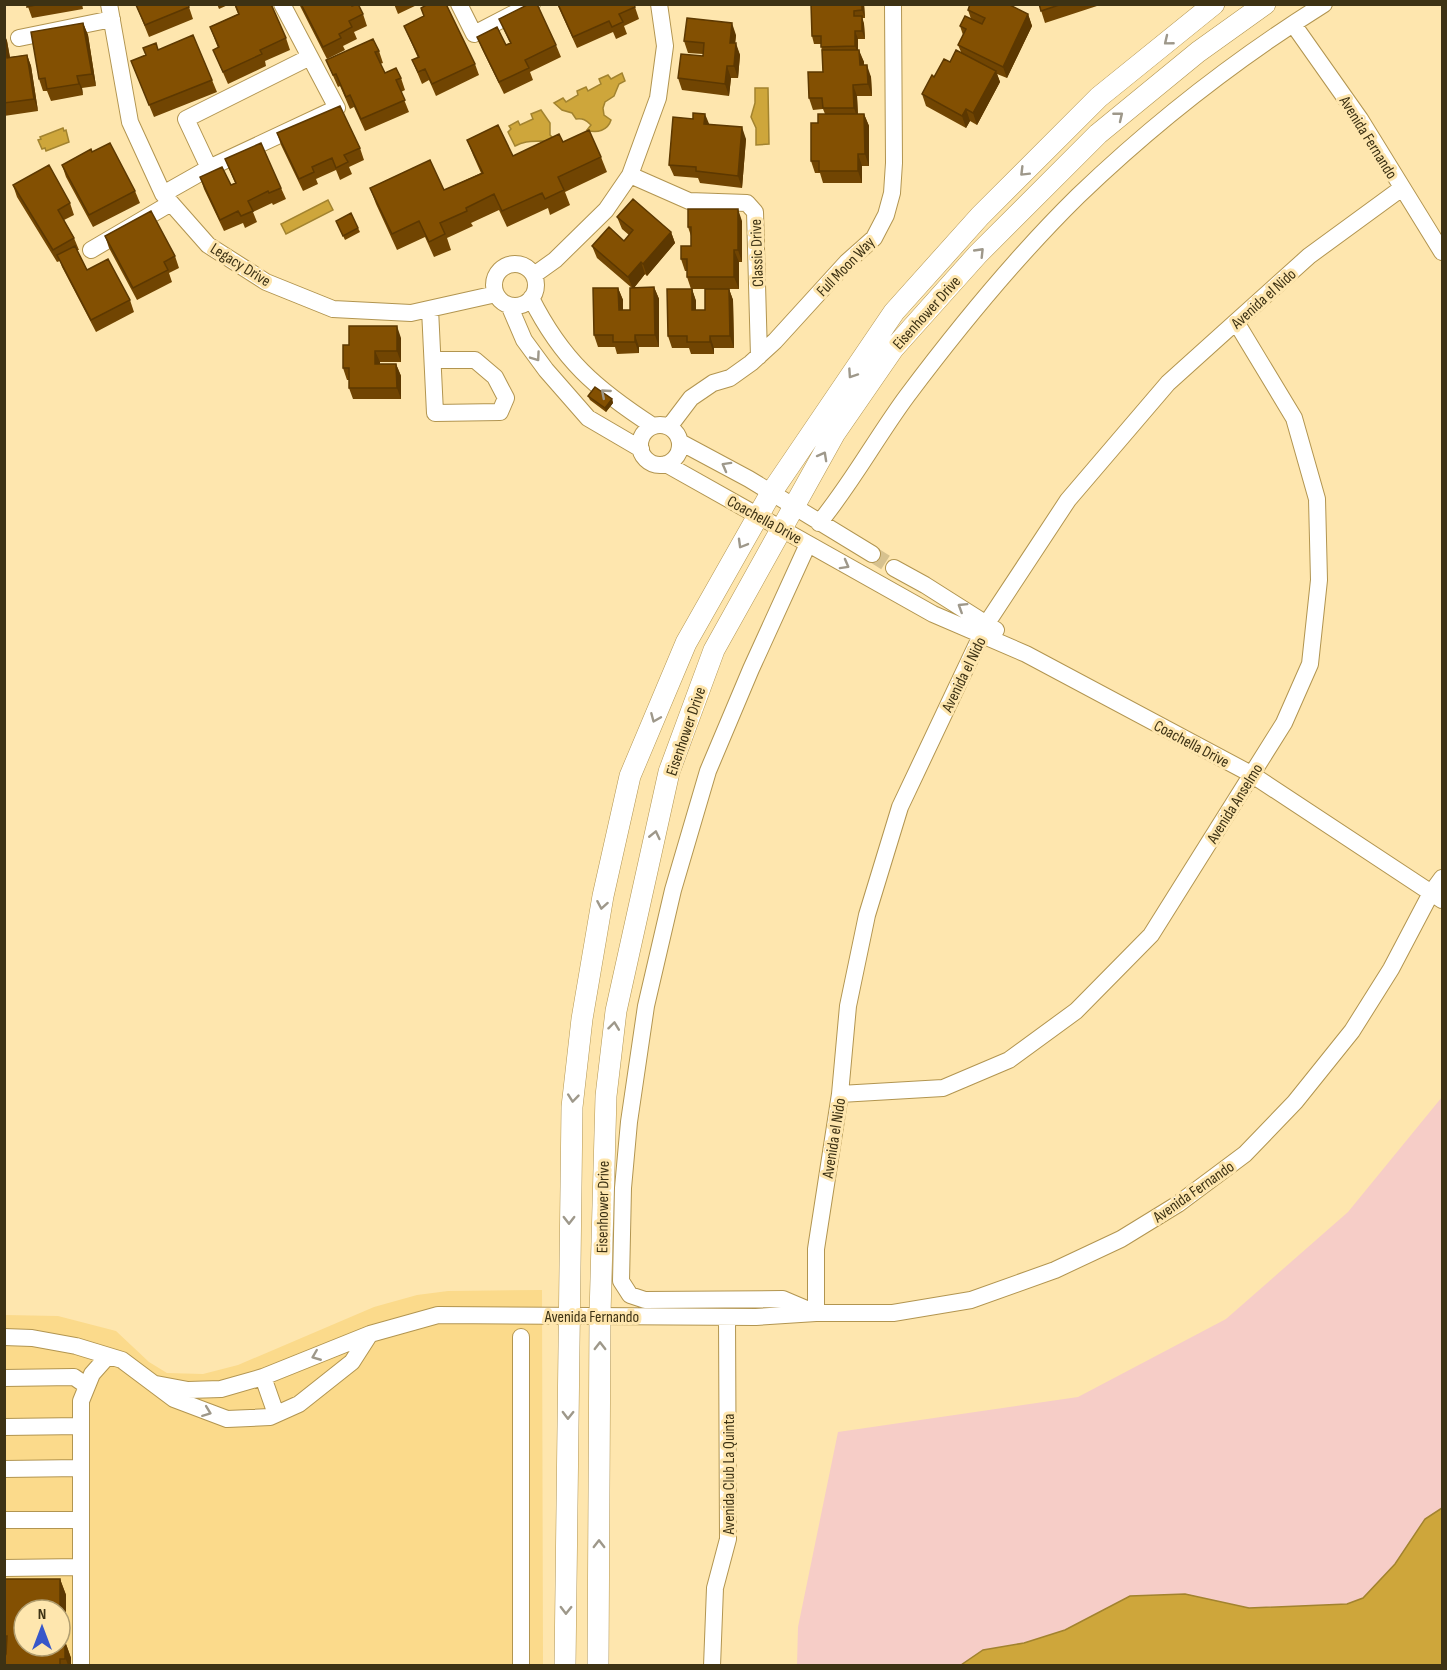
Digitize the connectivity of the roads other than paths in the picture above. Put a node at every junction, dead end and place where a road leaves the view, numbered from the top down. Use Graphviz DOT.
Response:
graph roads {
  1 [pos="282,4"];
  2 [pos="459,4"];
  3 [pos="532,4"];
  4 [pos="659,4"];
  5 [pos="893,4"];
  6 [pos="1214,4"];
  7 [pos="1265,4"];
  8 [pos="1324,4"];
  9 [pos="111,12"];
  10 [pos="1293,24"];
  11 [pos="19,38"];
  12 [pos="310,57"];
  13 [pos="209,168"];
  14 [pos="630,175"];
  15 [pos="1402,188"];
  16 [pos="167,198"];
  17 [pos="91,250"];
  18 [pos="1443,252"];
  19 [pos="534,275"];
  20 [pos="531,298"];
  21 [pos="502,300"];
  22 [pos="430,309"];
  23 [pos="1236,322"];
  24 [pos="759,356"];
  25 [pos="432,360"];
  26 [pos="583,373"];
  27 [pos="565,392"];
  28 [pos="661,427"];
  29 [pos="680,442"];
  30 [pos="640,448"];
  31 [pos="666,464"];
  32 [pos="771,493"];
  33 [pos="794,507"];
  34 [pos="758,516"];
  35 [pos="819,523"];
  36 [pos="782,529"];
  37 [pos="808,544"];
  38 [pos="872,554"];
  39 [pos="894,568"];
  40 [pos="917,580"];
  41 [pos="906,599"];
  42 [pos="984,629"];
  43 [pos="1251,774"];
  44 [pos="1443,878"];
  45 [pos="1437,897"];
  46 [pos="840,1094"];
  47 [pos="621,1281"];
  48 [pos="816,1313"];
  49 [pos="600,1315"];
  50 [pos="569,1316"];
  51 [pos="727,1317"];
  52 [pos="370,1334"];
  53 [pos="521,1337"];
  54 [pos="4,1338"];
  55 [pos="108,1356"];
  56 [pos="263,1377"];
  57 [pos="4,1378"];
  58 [pos="156,1384"];
  59 [pos="87,1386"];
  60 [pos="276,1414"];
  61 [pos="81,1426"];
  62 [pos="4,1427"];
  63 [pos="81,1468"];
  64 [pos="4,1469"];
  65 [pos="4,1520"];
  66 [pos="81,1520"];
  67 [pos="81,1567"];
  68 [pos="4,1568"];
  69 [pos="81,1665"];
  70 [pos="521,1665"];
  71 [pos="566,1665"];
  72 [pos="598,1665"];
  73 [pos="712,1665"];
  1 -- 12 [label="street"];
  2 -- 3 [label="street"];
  4 -- 14 [label="street"];
  5 -- 24 [label="street, Full Moon Way"];
  6 -- 32 [label="main road, Eisenhower Drive, one-way"];
  33 -- 7 [label="main road, Eisenhower Drive, one-way"];
  8 -- 10 [label="street"];
  9 -- 11 [label="street"];
  9 -- 16 [label="street, Legacy Drive"];
  10 -- 15 [label="street, Avenida Fernando"];
  10 -- 35 [label="street"];
  12 -- 13 [label="street"];
  12 -- 13 [label="street"];
  13 -- 16 [label="street"];
  14 -- 19 [label="street"];
  14 -- 24 [label="street, Classic Drive"];
  15 -- 18 [label="street, Avenida Fernando"];
  15 -- 23 [label="street, Avenida el Nido"];
  16 -- 17 [label="street"];
  16 -- 22 [label="street, Legacy Drive"];
  19 -- 20 [label="street"];
  19 -- 21 [label="street"];
  20 -- 21 [label="street"];
  20 -- 26 [label="street, Coachella Drive"];
  21 -- 22 [label="street, Legacy Drive"];
  21 -- 27 [label="street, Coachella Drive, one-way"];
  22 -- 25 [label="street"];
  23 -- 42 [label="street, Avenida el Nido"];
  23 -- 43 [label="street, Avenida Anselmo"];
  24 -- 28 [label="street, Full Moon Way"];
  25 -- 25 [label="street"];
  26 -- 27 [label="street"];
  28 -- 26 [label="street, Coachella Drive, one-way"];
  27 -- 30 [label="street, Coachella Drive"];
  28 -- 29 [label="street, Coachella Drive"];
  28 -- 30 [label="street"];
  29 -- 31 [label="street"];
  32 -- 29 [label="street, Coachella Drive, one-way"];
  30 -- 31 [label="street, Coachella Drive"];
  31 -- 34 [label="street, Coachella Drive"];
  32 -- 33 [label="street, Coachella Drive"];
  32 -- 34 [label="main road, Eisenhower Drive"];
  33 -- 35 [label="street, Coachella Drive"];
  33 -- 36 [label="main road, Eisenhower Drive"];
  34 -- 36 [label="street, Coachella Drive"];
  34 -- 50 [label="main road, Eisenhower Drive, one-way"];
  35 -- 38 [label="street, Coachella Drive"];
  36 -- 37 [label="street, Coachella Drive"];
  49 -- 36 [label="main road, Eisenhower Drive, one-way"];
  37 -- 41 [label="street, Coachella Drive, one-way"];
  37 -- 47 [label="street, Eisenhower Drive"];
  39 -- 40 [label="street, Coachella Drive"];
  40 -- 41 [label="street"];
  42 -- 40 [label="street, Coachella Drive, one-way"];
  41 -- 42 [label="street, Coachella Drive"];
  42 -- 43 [label="street, Coachella Drive"];
  42 -- 46 [label="street, Avenida el Nido"];
  43 -- 45 [label="street, Coachella Drive"];
  43 -- 46 [label="street, Avenida Anselmo"];
  44 -- 45 [label="street, Avenida Fernando"];
  45 -- 48 [label="street, Avenida Fernando"];
  46 -- 48 [label="street, Avenida el Nido"];
  47 -- 48 [label="street, Avenida Fernando"];
  48 -- 51 [label="street, Avenida Fernando"];
  49 -- 50 [label="street, Avenida Fernando"];
  49 -- 51 [label="street, Avenida Fernando"];
  72 -- 49 [label="main road, Eisenhower Drive, one-way"];
  50 -- 52 [label="street, Avenida Fernando"];
  50 -- 71 [label="main road, Eisenhower Drive, one-way"];
  51 -- 73 [label="street, Avenida Club La Quinta"];
  52 -- 56 [label="street, Avenida Fernando, one-way"];
  52 -- 60 [label="street, Avenida Fernando"];
  53 -- 70 [label="street"];
  54 -- 55 [label="street, Avenida Fernando"];
  55 -- 58 [label="street, Avenida Fernando"];
  55 -- 59 [label="street"];
  56 -- 58 [label="street, Avenida Fernando"];
  56 -- 60 [label="street"];
  57 -- 59 [label="street"];
  58 -- 60 [label="street, Avenida Fernando, one-way"];
  59 -- 61 [label="street"];
  61 -- 62 [label="street"];
  61 -- 63 [label="street"];
  63 -- 64 [label="street"];
  63 -- 66 [label="street"];
  65 -- 66 [label="street"];
  66 -- 67 [label="street"];
  67 -- 68 [label="street"];
  67 -- 69 [label="street"];
}
